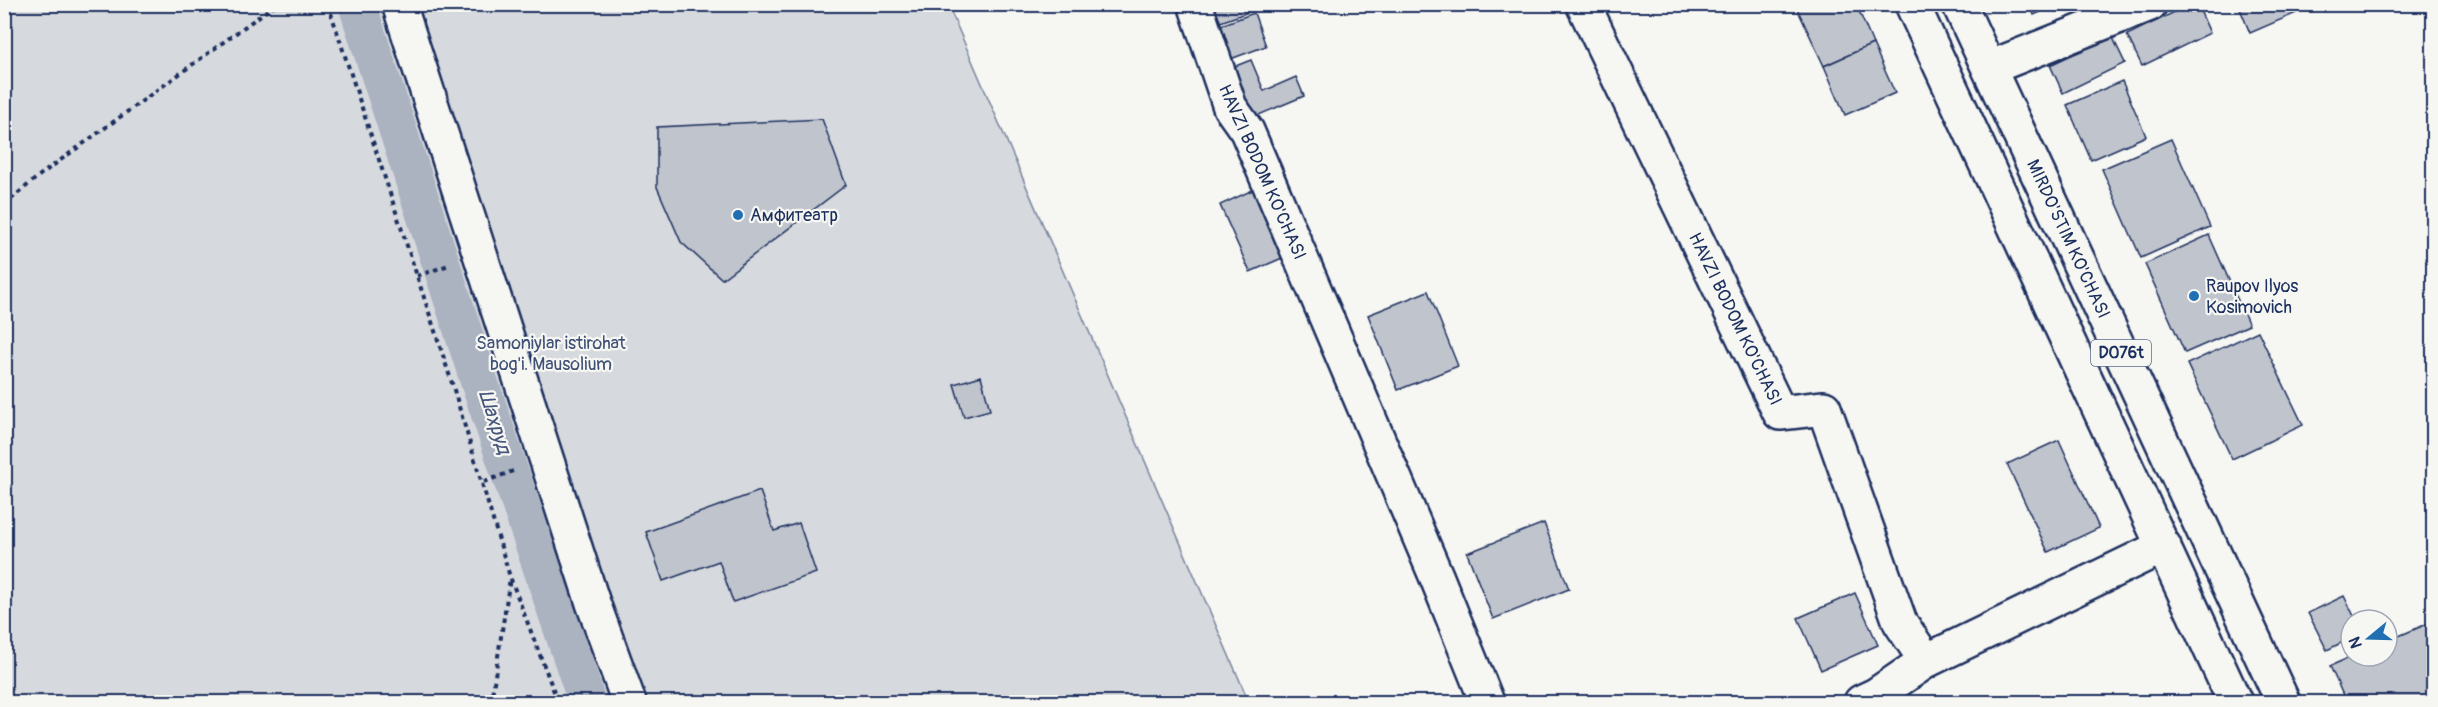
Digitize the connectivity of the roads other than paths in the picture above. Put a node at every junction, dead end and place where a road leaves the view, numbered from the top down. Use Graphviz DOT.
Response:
graph roads {
  1 [pos="399,4"];
  2 [pos="1196,4"];
  3 [pos="1583,4"];
  4 [pos="1912,4"];
  5 [pos="1959,4"];
  6 [pos="2150,4"];
  7 [pos="1989,68"];
  8 [pos="2164,546"];
  9 [pos="1926,661"];
  10 [pos="1872,700"];
  11 [pos="629,702"];
  12 [pos="1487,702"];
  13 [pos="2235,702"];
  14 [pos="2283,702"];
  1 -- 11 [label="street"];
  2 -- 12 [label="street, HAVZI BODOM KO'CHASI"];
  3 -- 9 [label="street, HAVZI BODOM KO'CHASI"];
  4 -- 8 [label="street, D076t"];
  5 -- 7 [label="street, MIRDO'STIM KO'CHASI / D076t"];
  6 -- 7 [label="street"];
  7 -- 14 [label="street, MIRDO'STIM KO'CHASI / D076t"];
  8 -- 9 [label="street"];
  8 -- 13 [label="street, D076t"];
  9 -- 10 [label="street"];
}
